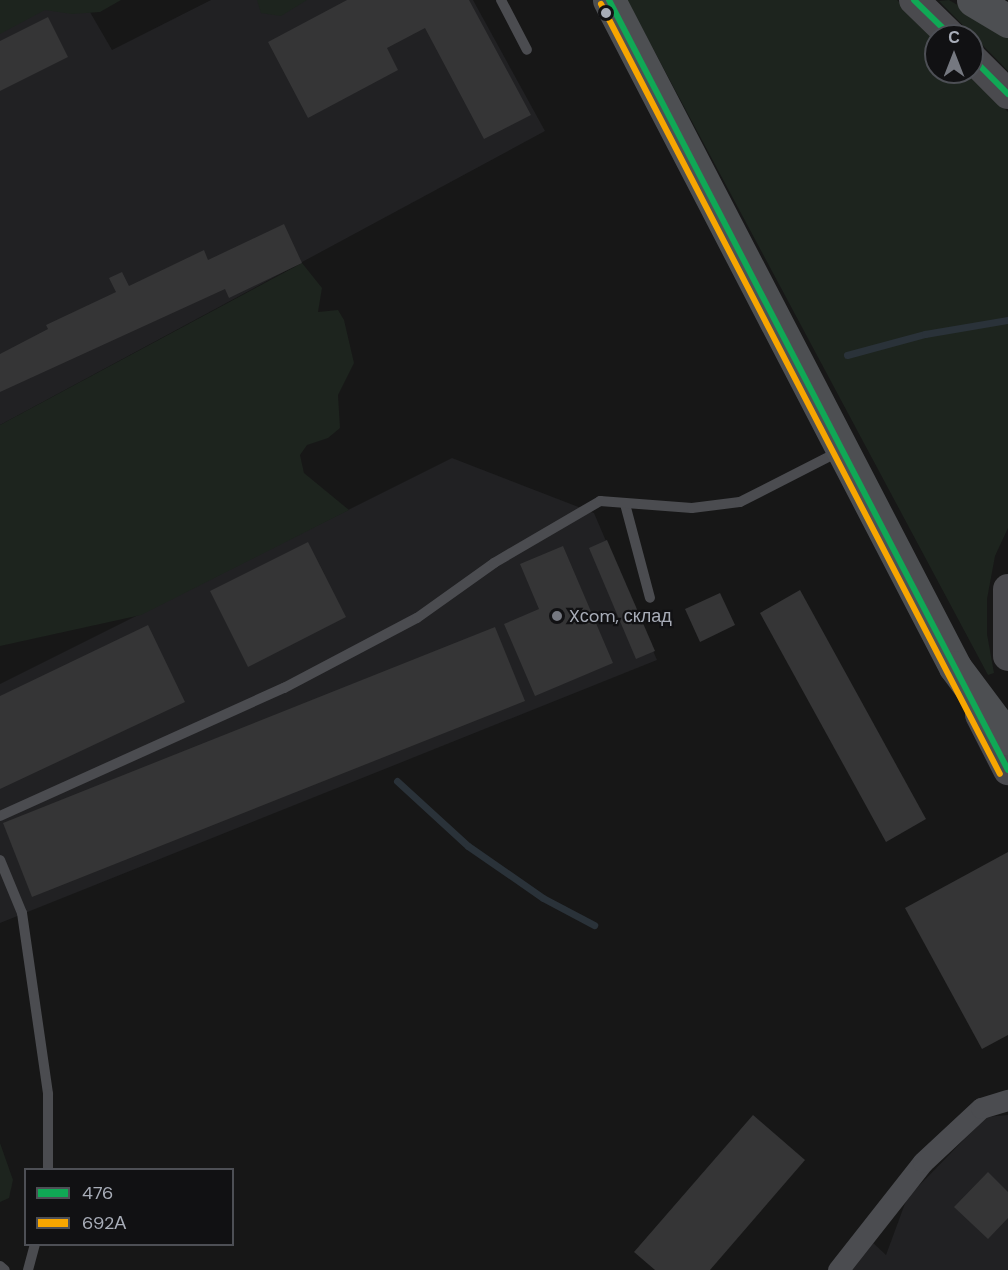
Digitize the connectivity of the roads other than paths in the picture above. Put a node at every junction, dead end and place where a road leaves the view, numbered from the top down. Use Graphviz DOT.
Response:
graph roads {
  1 [pos="501,0"];
  2 [pos="609,0"];
  3 [pos="914,0"];
  4 [pos="973,0"];
  5 [pos="1008,21"];
  6 [pos="939,24"];
  7 [pos="527,50"];
  8 [pos="984,69"];
  9 [pos="1008,94"];
  10 [pos="843,450"];
  11 [pos="625,504"];
  12 [pos="1008,589"];
  13 [pos="650,598"];
  14 [pos="1008,656"];
  15 [pos="956,667"];
  16 [pos="1008,738"];
  17 [pos="1008,770"];
  18 [pos="0,816"];
  19 [pos="0,860"];
  20 [pos="1008,1100"];
  21 [pos="48,1168"];
  22 [pos="35,1246"];
  23 [pos="0,1266"];
  24 [pos="5,1270"];
  25 [pos="28,1270"];
  26 [pos="838,1270"];
  1 -- 7 [label="lane"];
  2 -- 10 [label="main road"];
  3 -- 6 [label="main road"];
  4 -- 5 [label="main road"];
  8 -- 9 [label="main road"];
  10 -- 11 [label="lane"];
  10 -- 15 [label="main road"];
  11 -- 13 [label="lane"];
  11 -- 18 [label="lane"];
  12 -- 14 [label="main road"];
  15 -- 16 [label="main road"];
  15 -- 17 [label="main road"];
  19 -- 21 [label="lane"];
  20 -- 26 [label="street"];
  22 -- 25 [label="lane"];
  23 -- 24 [label="lane"];
}
